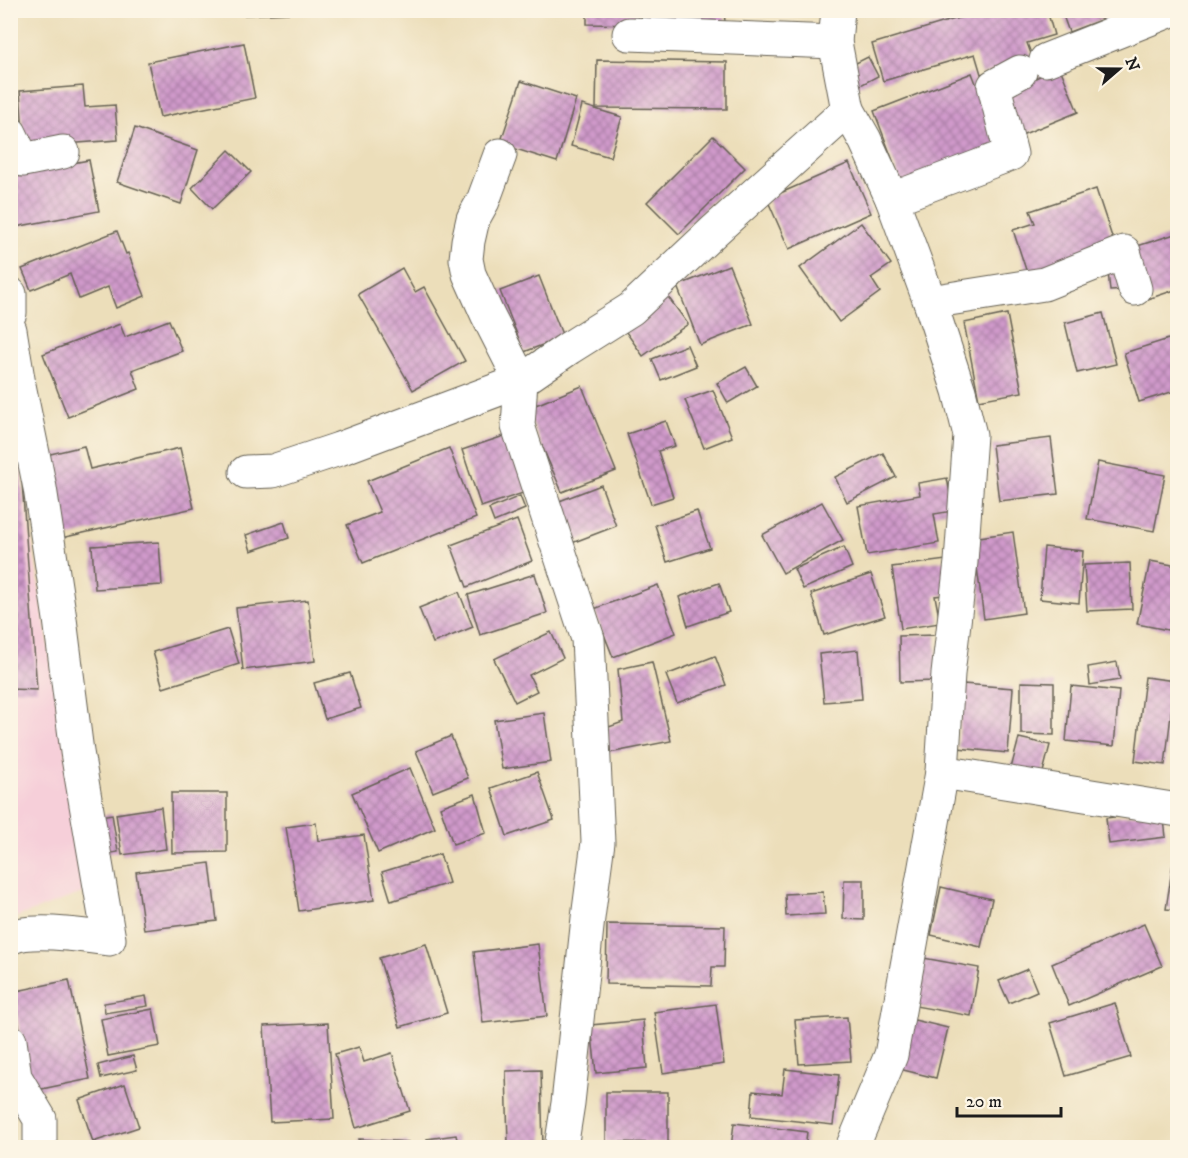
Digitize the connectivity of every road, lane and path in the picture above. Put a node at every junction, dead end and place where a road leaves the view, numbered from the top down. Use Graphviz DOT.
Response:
graph roads {
  1 [pos="1172,10"];
  2 [pos="837,26"];
  3 [pos="629,34"];
  4 [pos="848,110"];
  5 [pos="10,133"];
  6 [pos="63,152"];
  7 [pos="500,155"];
  8 [pos="892,199"];
  9 [pos="1135,289"];
  10 [pos="10,294"];
  11 [pos="930,302"];
  12 [pos="10,313"];
  13 [pos="10,330"];
  14 [pos="521,381"];
  15 [pos="246,472"];
  16 [pos="942,772"];
  17 [pos="1178,810"];
  18 [pos="10,938"];
  19 [pos="10,1041"];
  20 [pos="40,1148"];
  21 [pos="561,1148"];
  22 [pos="852,1148"];
  1 -- 8 [label="street"];
  2 -- 3 [label="street"];
  2 -- 4 [label="street"];
  4 -- 8 [label="street"];
  4 -- 14 [label="street"];
  5 -- 6 [label="street"];
  7 -- 14 [label="street"];
  8 -- 11 [label="street"];
  9 -- 11 [label="street"];
  10 -- 12 [label="street"];
  11 -- 16 [label="street"];
  13 -- 18 [label="street"];
  14 -- 15 [label="street"];
  14 -- 21 [label="street"];
  16 -- 17 [label="street"];
  16 -- 22 [label="street"];
  19 -- 20 [label="street"];
}
